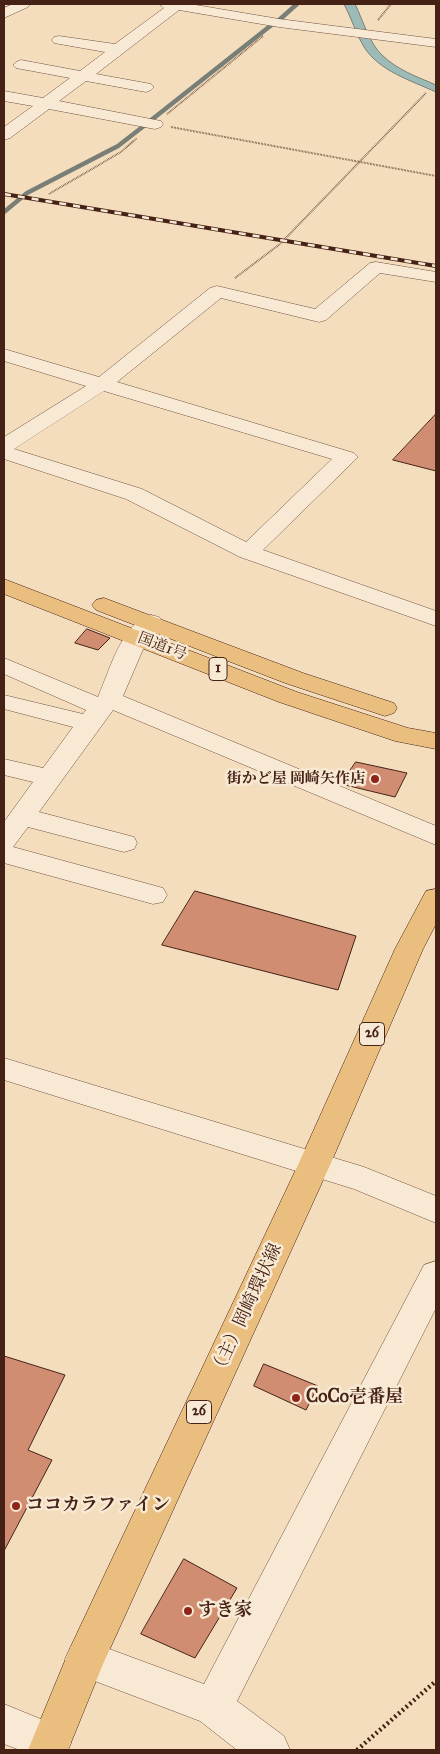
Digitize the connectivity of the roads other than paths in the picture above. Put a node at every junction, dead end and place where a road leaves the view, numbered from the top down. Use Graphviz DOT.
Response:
graph roads {
  1 [pos="23,4"];
  2 [pos="171,4"];
  3 [pos="4,14"];
  4 [pos="116,33"];
  5 [pos="134,36"];
  6 [pos="60,40"];
  7 [pos="436,43"];
  8 [pos="117,50"];
  9 [pos="79,59"];
  10 [pos="99,63"];
  11 [pos="21,65"];
  12 [pos="80,76"];
  13 [pos="146,87"];
  14 [pos="4,96"];
  15 [pos="44,104"];
  16 [pos="155,124"];
  17 [pos="4,135"];
  18 [pos="436,277"];
  19 [pos="4,355"];
  20 [pos="102,384"];
  21 [pos="4,446"];
  22 [pos="4,452"];
  23 [pos="248,552"];
  24 [pos="4,569"];
  25 [pos="4,586"];
  26 [pos="436,619"];
  27 [pos="143,629"];
  28 [pos="4,665"];
  29 [pos="4,702"];
  30 [pos="100,710"];
  31 [pos="436,722"];
  32 [pos="436,741"];
  33 [pos="4,767"];
  34 [pos="49,778"];
  35 [pos="21,816"];
  36 [pos="436,836"];
  37 [pos="4,841"];
  38 [pos="124,843"];
  39 [pos="4,854"];
  40 [pos="153,895"];
  41 [pos="435,902"];
  42 [pos="4,1069"];
  43 [pos="314,1165"];
  44 [pos="436,1210"];
  45 [pos="436,1274"];
  46 [pos="85,1659"];
  47 [pos="213,1707"];
  48 [pos="4,1724"];
  49 [pos="49,1747"];
  50 [pos="270,1750"];
  1 -- 3 [label="street"];
  2 -- 5 [label="street"];
  2 -- 7 [label="street"];
  4 -- 5 [label="street"];
  5 -- 8 [label="street"];
  6 -- 8 [label="street"];
  8 -- 10 [label="street"];
  9 -- 10 [label="street"];
  10 -- 12 [label="street"];
  11 -- 12 [label="street"];
  12 -- 13 [label="street"];
  12 -- 15 [label="street"];
  14 -- 15 [label="street"];
  15 -- 16 [label="street"];
  15 -- 17 [label="street"];
  18 -- 20 [label="street"];
  19 -- 20 [label="street"];
  20 -- 21 [label="street"];
  20 -- 23 [label="street"];
  22 -- 23 [label="street"];
  23 -- 26 [label="street"];
  24 -- 27 [label="main road, 国道1号 / 1"];
  25 -- 27 [label="main road, 国道1号 / 1"];
  27 -- 30 [label="street"];
  27 -- 31 [label="main road, 国道1号 / 1"];
  27 -- 32 [label="main road, 国道1号 / 1"];
  28 -- 30 [label="street"];
  29 -- 30 [label="street"];
  30 -- 34 [label="street"];
  30 -- 36 [label="street"];
  33 -- 34 [label="street"];
  34 -- 35 [label="street"];
  35 -- 37 [label="street"];
  35 -- 38 [label="street"];
  39 -- 40 [label="street"];
  41 -- 43 [label="main road, （主）岡崎環状線 / 26"];
  42 -- 43 [label="street"];
  43 -- 44 [label="street"];
  43 -- 46 [label="main road, （主）岡崎環状線 / 26"];
  45 -- 47 [label="street"];
  46 -- 47 [label="street"];
  46 -- 49 [label="main road, （主）岡崎環状線 / 26"];
  47 -- 50 [label="street"];
  48 -- 49 [label="street"];
}
